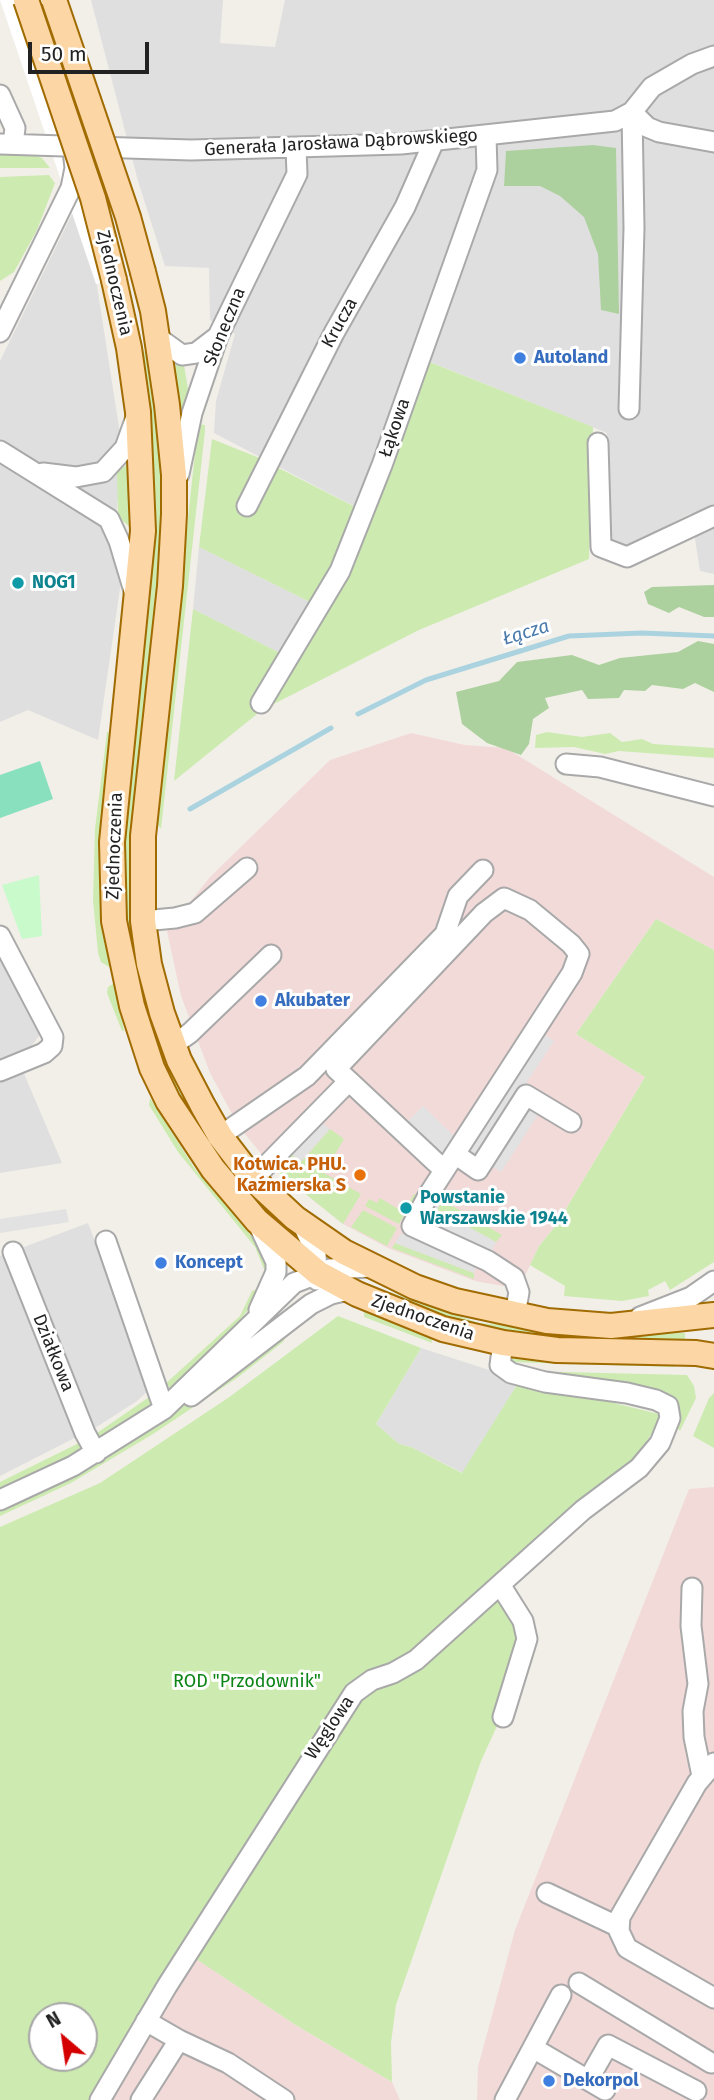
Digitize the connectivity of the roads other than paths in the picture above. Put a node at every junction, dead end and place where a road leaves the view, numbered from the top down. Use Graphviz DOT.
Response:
graph roads {
  1 [pos="26,0"];
  2 [pos="54,0"];
  3 [pos="714,56"];
  4 [pos="0,95"];
  5 [pos="632,112"];
  6 [pos="486,136"];
  7 [pos="434,141"];
  8 [pos="714,142"];
  9 [pos="6,144"];
  10 [pos="72,146"];
  11 [pos="296,148"];
  12 [pos="23,281"];
  13 [pos="0,292"];
  14 [pos="0,332"];
  15 [pos="218,336"];
  16 [pos="157,337"];
  17 [pos="629,409"];
  18 [pos="138,412"];
  19 [pos="598,443"];
  20 [pos="0,451"];
  21 [pos="37,472"];
  22 [pos="247,506"];
  23 [pos="174,514"];
  24 [pos="714,516"];
  25 [pos="137,603"];
  26 [pos="261,703"];
  27 [pos="566,764"];
  28 [pos="714,796"];
  29 [pos="247,868"];
  30 [pos="483,870"];
  31 [pos="143,921"];
  32 [pos="0,936"];
  33 [pos="271,955"];
  34 [pos="173,1045"];
  35 [pos="0,1071"];
  36 [pos="349,1081"];
  37 [pos="571,1122"];
  38 [pos="220,1136"];
  39 [pos="450,1162"];
  40 [pos="253,1179"];
  41 [pos="257,1221"];
  42 [pos="302,1223"];
  43 [pos="106,1241"];
  44 [pos="13,1252"];
  45 [pos="371,1267"];
  46 [pos="318,1273"];
  47 [pos="714,1281"];
  48 [pos="349,1290"];
  49 [pos="311,1304"];
  50 [pos="515,1315"];
  51 [pos="714,1315"];
  52 [pos="253,1321"];
  53 [pos="611,1326"];
  54 [pos="503,1343"];
  55 [pos="714,1356"];
  56 [pos="164,1409"];
  57 [pos="96,1453"];
  58 [pos="0,1500"];
  59 [pos="501,1586"];
  60 [pos="692,1588"];
  61 [pos="503,1717"];
  62 [pos="708,1770"];
  63 [pos="547,1893"];
  64 [pos="620,1927"];
  65 [pos="579,1983"];
  66 [pos="561,1995"];
  67 [pos="714,1998"];
  68 [pos="146,2021"];
  69 [pos="179,2040"];
  70 [pos="533,2048"];
  71 [pos="712,2060"];
  72 [pos="693,2096"];
  73 [pos="100,2100"];
  74 [pos="141,2100"];
  75 [pos="284,2100"];
  76 [pos="505,2100"];
  1 -- 18 [label="main road, Zjednoczenia, bridge"];
  2 -- 16 [label="main road, Zjednoczenia, bridge"];
  3 -- 5 [label="street"];
  4 -- 9 [label="street"];
  5 -- 6 [label="street, Generała Jarosława Dąbrowskiego"];
  5 -- 8 [label="street"];
  5 -- 17 [label="street"];
  6 -- 7 [label="street, Generała Jarosława Dąbrowskiego"];
  6 -- 26 [label="street, Łąkowa"];
  7 -- 11 [label="street, Generała Jarosława Dąbrowskiego"];
  7 -- 22 [label="street, Krucza"];
  9 -- 10 [label="street, Generała Jarosława Dąbrowskiego"];
  10 -- 11 [label="street, Generała Jarosława Dąbrowskiego"];
  10 -- 12 [label="street"];
  11 -- 15 [label="street, Słoneczna"];
  12 -- 13 [label="street"];
  12 -- 14 [label="street"];
  15 -- 16 [label="street, Zjednoczenia"];
  15 -- 23 [label="street, Słoneczna"];
  16 -- 23 [label="main road, Zjednoczenia"];
  18 -- 21 [label="street"];
  18 -- 25 [label="main road, Zjednoczenia"];
  19 -- 24 [label="street"];
  20 -- 21 [label="street"];
  21 -- 25 [label="street"];
  23 -- 31 [label="main road, Zjednoczenia"];
  25 -- 41 [label="main road, Zjednoczenia"];
  27 -- 28 [label="street"];
  29 -- 31 [label="street"];
  30 -- 38 [label="street"];
  31 -- 34 [label="main road, Zjednoczenia"];
  32 -- 35 [label="street"];
  33 -- 34 [label="street"];
  34 -- 38 [label="main road, Zjednoczenia"];
  36 -- 39 [label="street"];
  36 -- 39 [label="street"];
  36 -- 40 [label="street"];
  37 -- 39 [label="street"];
  38 -- 40 [label="main road, Zjednoczenia"];
  39 -- 50 [label="street"];
  40 -- 42 [label="main road, Zjednoczenia"];
  41 -- 46 [label="main road, Zjednoczenia"];
  41 -- 52 [label="street"];
  42 -- 45 [label="main road, Zjednoczenia"];
  42 -- 46 [label="street"];
  43 -- 56 [label="street"];
  44 -- 57 [label="street, Działkowa"];
  45 -- 46 [label="street"];
  45 -- 50 [label="main road, Zjednoczenia"];
  46 -- 48 [label="main road, Zjednoczenia"];
  46 -- 49 [label="street"];
  46 -- 52 [label="street"];
  47 -- 53 [label="street"];
  48 -- 49 [label="street"];
  48 -- 54 [label="main road, Zjednoczenia"];
  49 -- 56 [label="street"];
  50 -- 53 [label="main road, Zjednoczenia"];
  51 -- 53 [label="main road, Zjednoczenia"];
  52 -- 56 [label="street"];
  54 -- 55 [label="main road, Zjednoczenia"];
  54 -- 59 [label="street, Węglowa"];
  56 -- 57 [label="street"];
  57 -- 58 [label="street"];
  59 -- 61 [label="street"];
  59 -- 68 [label="street, Węglowa"];
  60 -- 62 [label="street"];
  62 -- 64 [label="street"];
  63 -- 64 [label="street"];
  64 -- 67 [label="street"];
  65 -- 71 [label="street"];
  66 -- 70 [label="street"];
  68 -- 69 [label="street"];
  68 -- 73 [label="street, Węglowa"];
  69 -- 74 [label="street"];
  69 -- 75 [label="street"];
  70 -- 72 [label="street"];
  70 -- 76 [label="street"];
  71 -- 72 [label="street"];
}
